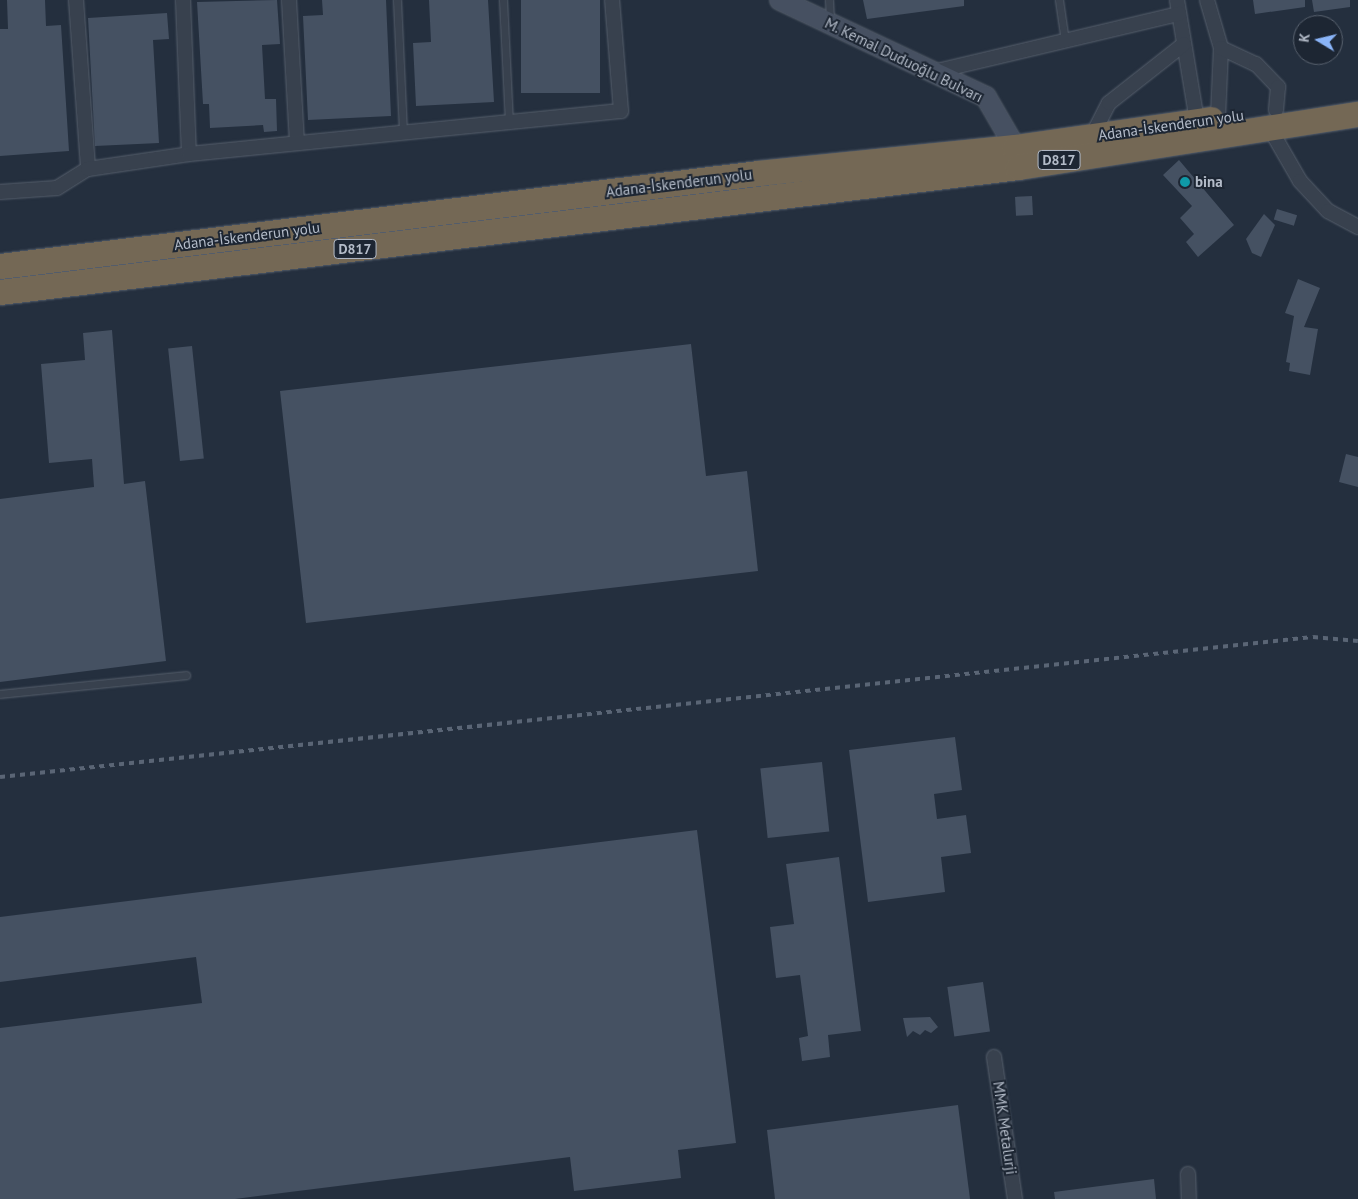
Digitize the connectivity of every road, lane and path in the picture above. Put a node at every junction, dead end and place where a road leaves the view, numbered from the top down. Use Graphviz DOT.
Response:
graph roads {
  1 [pos="76,0"];
  2 [pos="183,0"];
  3 [pos="289,0"];
  4 [pos="397,0"];
  5 [pos="503,0"];
  6 [pos="612,0"];
  7 [pos="780,0"];
  8 [pos="829,0"];
  9 [pos="1059,0"];
  10 [pos="1207,0"];
  11 [pos="1178,7"];
  12 [pos="830,24"];
  13 [pos="1065,41"];
  14 [pos="1184,44"];
  15 [pos="1221,48"];
  16 [pos="933,72"];
  17 [pos="1358,99"];
  18 [pos="1358,114"];
  19 [pos="1273,118"];
  20 [pos="1208,120"];
  21 [pos="510,122"];
  22 [pos="403,132"];
  23 [pos="1092,136"];
  24 [pos="297,142"];
  25 [pos="189,154"];
  26 [pos="1017,157"];
  27 [pos="88,169"];
  28 [pos="0,192"];
  29 [pos="1358,227"];
  30 [pos="0,266"];
  31 [pos="0,292"];
  32 [pos="186,675"];
  33 [pos="0,694"];
  34 [pos="994,1057"];
  35 [pos="1188,1174"];
  36 [pos="1015,1199"];
  37 [pos="1190,1199"];
  1 -- 27 [label="street"];
  2 -- 25 [label="street"];
  3 -- 24 [label="street"];
  4 -- 22 [label="lane"];
  5 -- 21 [label="lane"];
  6 -- 21 [label="street"];
  7 -- 12 [label="street, M. Kemal Duduoğlu Bulvarı"];
  8 -- 12 [label="lane"];
  9 -- 13 [label="lane"];
  10 -- 15 [label="street"];
  11 -- 13 [label="street"];
  11 -- 14 [label="street"];
  12 -- 16 [label="street, M. Kemal Duduoğlu Bulvarı"];
  13 -- 16 [label="street"];
  14 -- 20 [label="street"];
  14 -- 23 [label="street"];
  15 -- 19 [label="street"];
  15 -- 20 [label="street"];
  16 -- 26 [label="street, M. Kemal Duduoğlu Bulvarı"];
  17 -- 19 [label="highway, Adana-İskenderun yolu / D817"];
  18 -- 19 [label="highway, D817"];
  19 -- 20 [label="highway, Adana-İskenderun yolu / D817"];
  19 -- 26 [label="highway, D817"];
  19 -- 29 [label="street"];
  20 -- 23 [label="highway, Adana-İskenderun yolu / D817"];
  21 -- 22 [label="street"];
  22 -- 24 [label="street"];
  23 -- 26 [label="highway, Adana-İskenderun yolu / D817"];
  24 -- 25 [label="street"];
  25 -- 27 [label="street"];
  26 -- 30 [label="highway, Adana-İskenderun yolu / D817"];
  26 -- 31 [label="highway, D817"];
  27 -- 28 [label="street"];
  32 -- 33 [label="lane"];
  34 -- 36 [label="street, MMK Metalurji"];
  35 -- 37 [label="street"];
}
